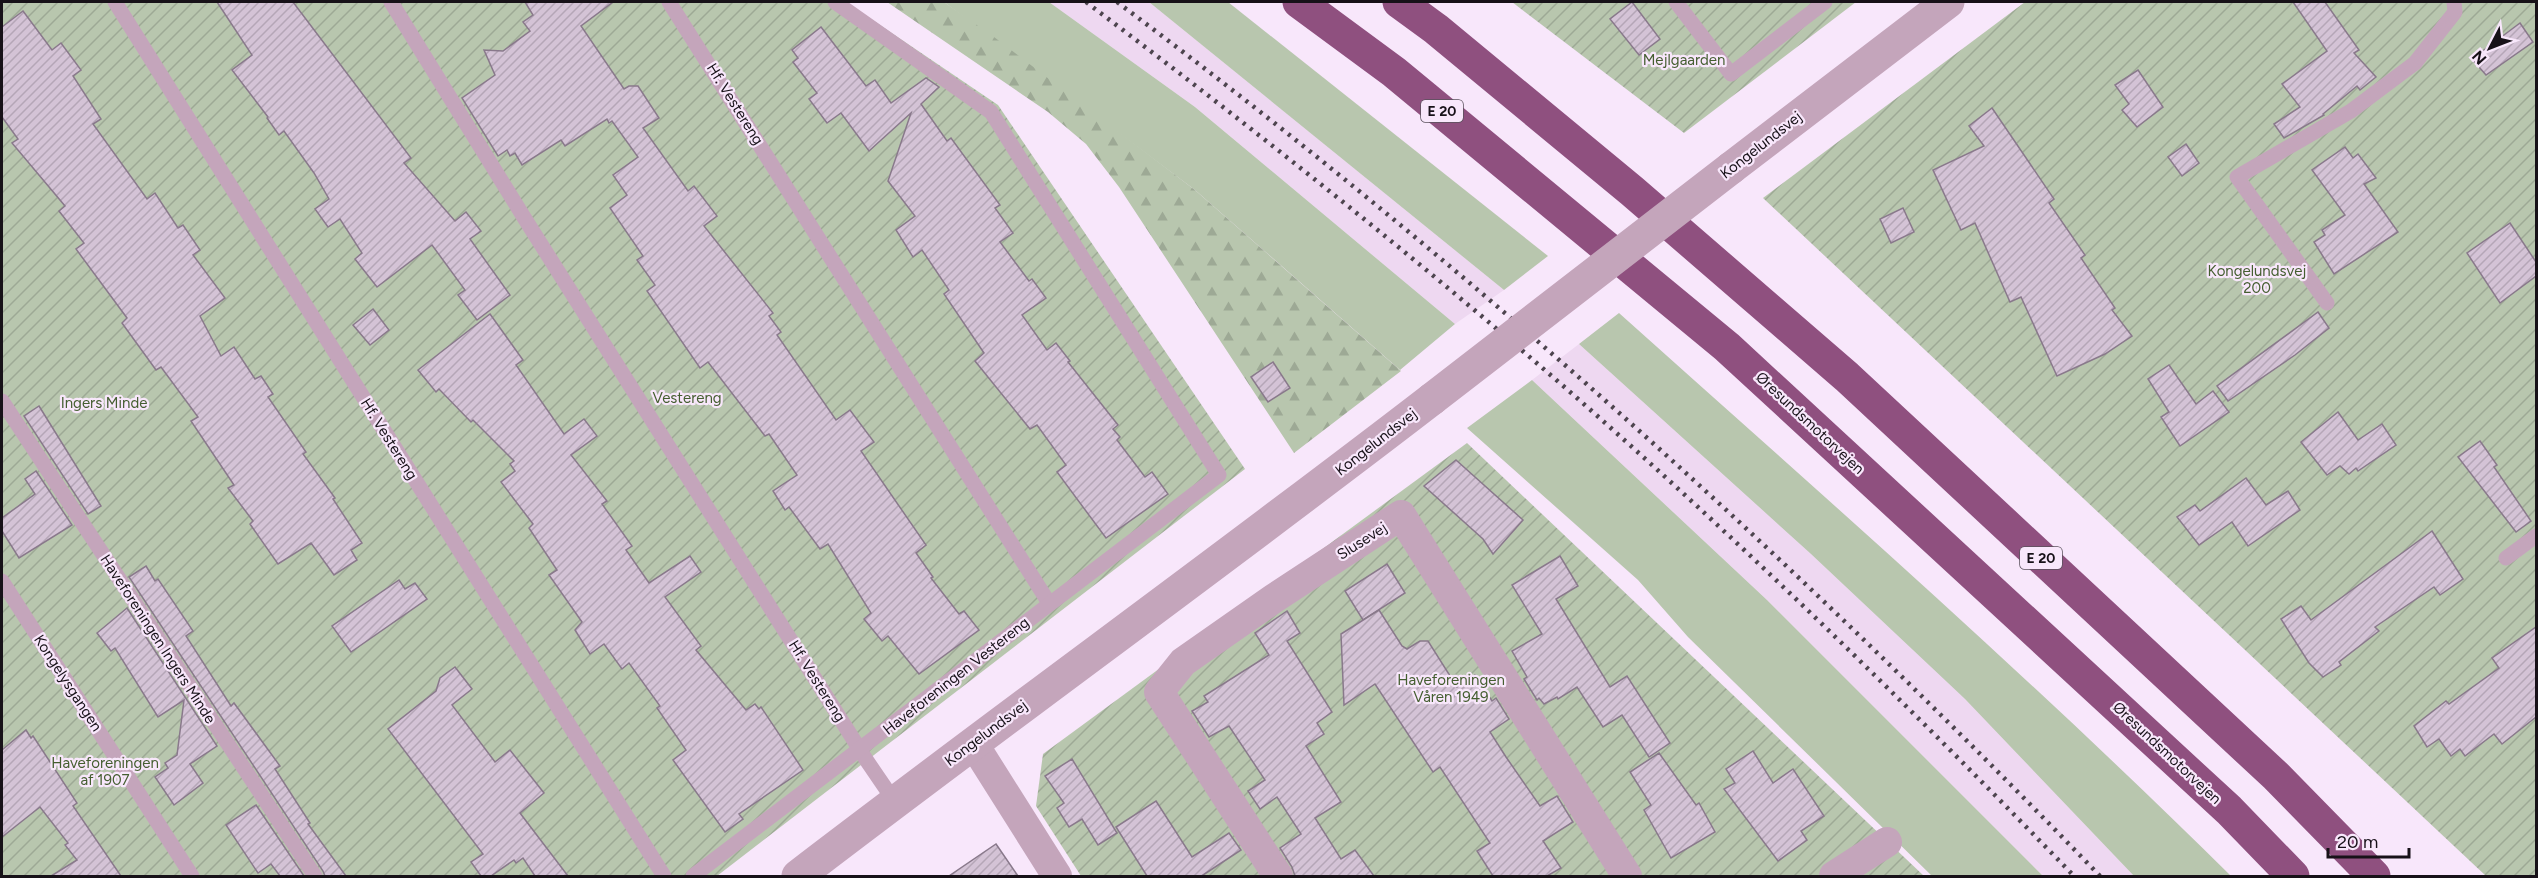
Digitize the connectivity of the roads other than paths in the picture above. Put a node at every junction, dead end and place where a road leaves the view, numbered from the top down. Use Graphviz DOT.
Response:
graph roads {
  1 [pos="115,2"];
  2 [pos="391,2"];
  3 [pos="669,2"];
  4 [pos="835,2"];
  5 [pos="1299,2"];
  6 [pos="1399,2"];
  7 [pos="1676,2"];
  8 [pos="1825,2"];
  9 [pos="1948,2"];
  10 [pos="2454,2"];
  11 [pos="2327,303"];
  12 [pos="2,401"];
  13 [pos="2536,536"];
  14 [pos="2506,558"];
  15 [pos="2,581"];
  16 [pos="7,600"];
  17 [pos="1049,603"];
  18 [pos="973,743"];
  19 [pos="861,750"];
  20 [pos="895,802"];
  21 [pos="1887,842"];
  22 [pos="192,876"];
  23 [pos="315,876"];
  24 [pos="664,876"];
  25 [pos="693,876"];
  26 [pos="798,876"];
  27 [pos="1057,876"];
  28 [pos="1278,876"];
  29 [pos="1627,876"];
  30 [pos="1834,876"];
  31 [pos="2294,876"];
  32 [pos="2374,876"];
  1 -- 24 [label="lane, Hf. Vestereng"];
  2 -- 19 [label="lane, Hf. Vestereng"];
  3 -- 17 [label="lane, Hf. Vestereng"];
  4 -- 17 [label="lane, Haveforeningen Vestereng"];
  5 -- 31 [label="highway, Øresundsmotorvejen / E 20"];
  6 -- 32 [label="highway, E 20"];
  7 -- 8 [label="lane"];
  9 -- 18 [label="street, Kongelundsvej, bridge"];
  10 -- 11 [label="lane"];
  12 -- 23 [label="lane, Haveforeningen Ingers Minde"];
  13 -- 14 [label="lane"];
  15 -- 16 [label="lane, Kongelysgangen"];
  16 -- 22 [label="lane, Kongelysgangen"];
  17 -- 19 [label="lane, Haveforeningen Vestereng"];
  18 -- 20 [label="street, Kongelundsvej"];
  18 -- 27 [label="street"];
  19 -- 20 [label="lane, Hf. Vestereng"];
  19 -- 25 [label="lane, Haveforeningen Vestereng"];
  20 -- 26 [label="street, Kongelundsvej"];
  21 -- 30 [label="street"];
  28 -- 29 [label="street, Slusevej"];
}
